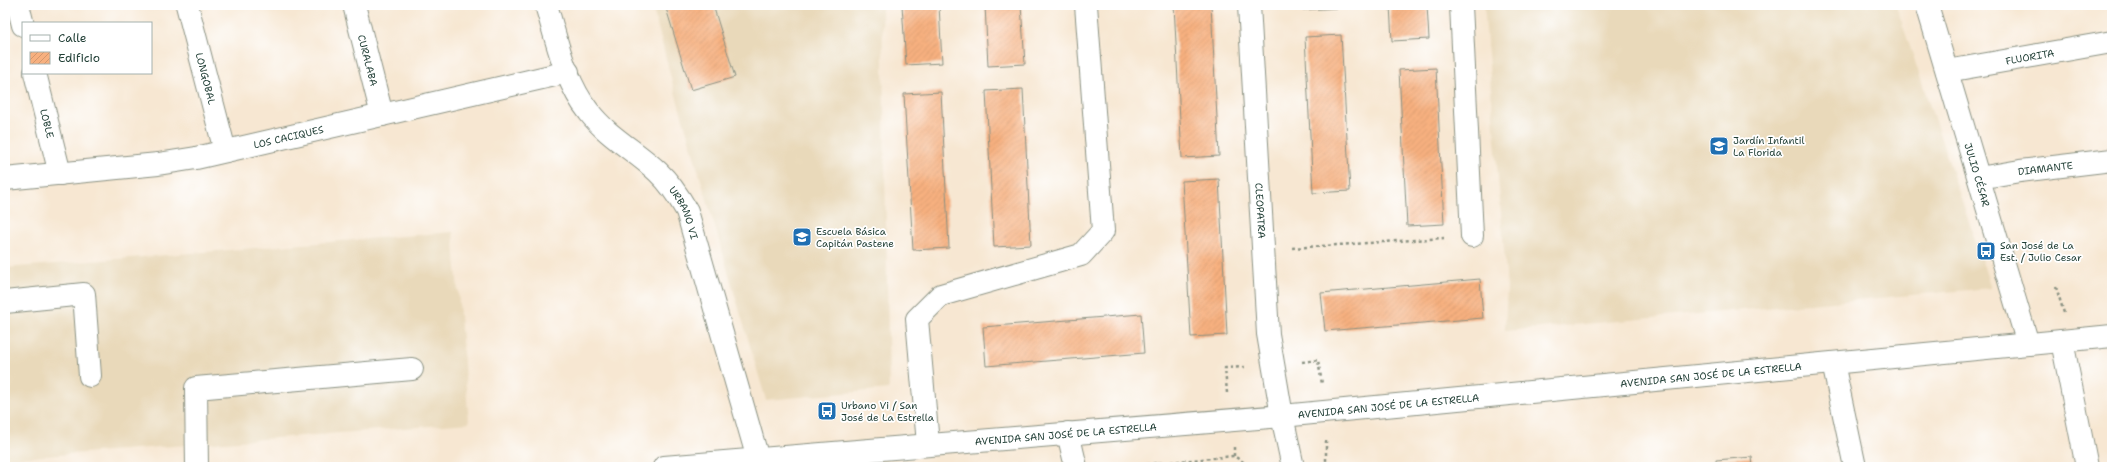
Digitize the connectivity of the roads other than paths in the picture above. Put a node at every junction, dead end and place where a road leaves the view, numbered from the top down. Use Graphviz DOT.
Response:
graph roads {
  1 [pos="18,5"];
  2 [pos="188,5"];
  3 [pos="354,5"];
  4 [pos="546,5"];
  5 [pos="1086,5"];
  6 [pos="1249,5"];
  7 [pos="1461,5"];
  8 [pos="1928,5"];
  9 [pos="22,22"];
  10 [pos="2112,42"];
  11 [pos="1947,71"];
  12 [pos="568,72"];
  13 [pos="35,74"];
  14 [pos="382,115"];
  15 [pos="225,151"];
  16 [pos="2112,160"];
  17 [pos="60,174"];
  18 [pos="1979,178"];
  19 [pos="5,179"];
  20 [pos="1472,236"];
  21 [pos="5,302"];
  22 [pos="2112,336"];
  23 [pos="2062,341"];
  24 [pos="2028,344"];
  25 [pos="1833,363"];
  26 [pos="412,369"];
  27 [pos="90,376"];
  28 [pos="1282,416"];
  29 [pos="1068,433"];
  30 [pos="928,444"];
  31 [pos="758,459"];
  32 [pos="197,467"];
  33 [pos="664,467"];
  34 [pos="1076,467"];
  35 [pos="1293,467"];
  36 [pos="1855,467"];
  37 [pos="2087,467"];
  1 -- 9 [label="street"];
  2 -- 15 [label="street, LONGOBAL"];
  3 -- 14 [label="street, CURALABA"];
  4 -- 12 [label="street, URBANO VI"];
  5 -- 30 [label="street"];
  6 -- 28 [label="street, CLEOPATRA"];
  7 -- 20 [label="street"];
  8 -- 11 [label="street, JULIO CÉSAR"];
  10 -- 11 [label="street, FLUORITA"];
  11 -- 18 [label="street, JULIO CÉSAR"];
  12 -- 14 [label="street, LOS CACIQUES"];
  12 -- 31 [label="street, URBANO VI"];
  13 -- 17 [label="street, LOBLE"];
  14 -- 15 [label="street, LOS CACIQUES"];
  15 -- 17 [label="street, LOS CACIQUES"];
  16 -- 18 [label="street, DIAMANTE"];
  17 -- 19 [label="street, LOS CACIQUES"];
  18 -- 24 [label="street, JULIO CÉSAR"];
  21 -- 27 [label="street"];
  22 -- 23 [label="street, AVENIDA SAN JOSÉ DE LA ESTRELLA"];
  23 -- 24 [label="street, AVENIDA SAN JOSÉ DE LA ESTRELLA"];
  23 -- 37 [label="street"];
  24 -- 25 [label="street, AVENIDA SAN JOSÉ DE LA ESTRELLA"];
  25 -- 28 [label="street, AVENIDA SAN JOSÉ DE LA ESTRELLA"];
  25 -- 36 [label="street"];
  26 -- 32 [label="street"];
  28 -- 29 [label="street, AVENIDA SAN JOSÉ DE LA ESTRELLA"];
  28 -- 35 [label="street, CLEOPATRA"];
  29 -- 30 [label="street, AVENIDA SAN JOSÉ DE LA ESTRELLA"];
  29 -- 34 [label="street"];
  30 -- 31 [label="street, AVENIDA SAN JOSÉ DE LA ESTRELLA"];
  31 -- 33 [label="street, AVENIDA SAN JOSÉ DE LA ESTRELLA"];
}
